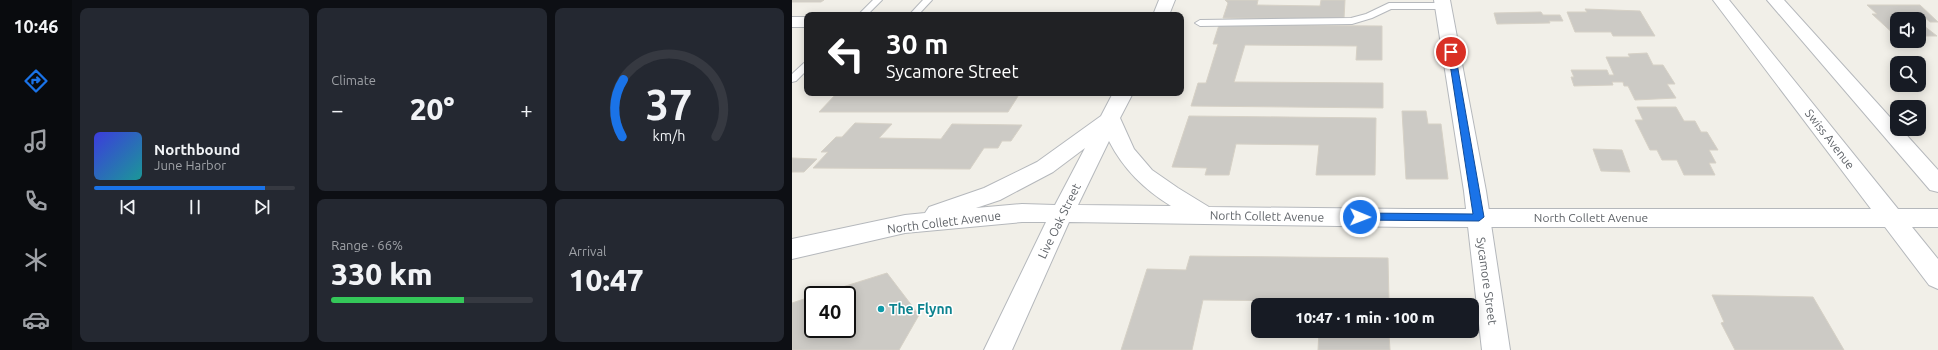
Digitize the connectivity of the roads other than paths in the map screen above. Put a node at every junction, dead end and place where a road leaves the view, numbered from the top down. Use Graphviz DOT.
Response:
graph roads {
  1 [pos="878,0"];
  2 [pos="928,0"];
  3 [pos="1168,0"];
  4 [pos="1721,0"];
  5 [pos="1776,0"];
  6 [pos="1443,3"];
  7 [pos="865,12"];
  8 [pos="916,12"];
  9 [pos="1162,12"];
  10 [pos="792,22"];
  11 [pos="804,22"];
  12 [pos="1200,23"];
  13 [pos="804,68"];
  14 [pos="792,79"];
  15 [pos="1121,96"];
  16 [pos="1110,118"];
  17 [pos="1938,184"];
  18 [pos="1062,212"];
  19 [pos="1203,214"];
  20 [pos="1479,217"];
  21 [pos="1892,218"];
  22 [pos="1938,218"];
  23 [pos="905,224"];
  24 [pos="792,250"];
  25 [pos="1938,278"];
  26 [pos="998,350"];
  27 [pos="1496,350"];
  1 -- 7 [label="lane"];
  2 -- 8 [label="lane"];
  3 -- 9 [label="street"];
  4 -- 21 [label="street, Swiss Avenue"];
  5 -- 17 [label="street"];
  6 -- 12 [label="lane"];
  6 -- 20 [label="street, Sycamore Street"];
  10 -- 11 [label="street"];
  13 -- 14 [label="lane"];
  15 -- 16 [label="street, Live Oak Street"];
  16 -- 18 [label="street, Live Oak Street"];
  16 -- 19 [label="street"];
  16 -- 23 [label="street"];
  18 -- 19 [label="street, North Collett Avenue"];
  18 -- 23 [label="street, North Collett Avenue"];
  18 -- 26 [label="street, Live Oak Street"];
  19 -- 20 [label="street, North Collett Avenue"];
  20 -- 21 [label="street, North Collett Avenue"];
  20 -- 27 [label="street, Sycamore Street"];
  21 -- 22 [label="street, North Collett Avenue"];
  21 -- 25 [label="street, Swiss Avenue"];
  23 -- 24 [label="street, North Collett Avenue"];
}
